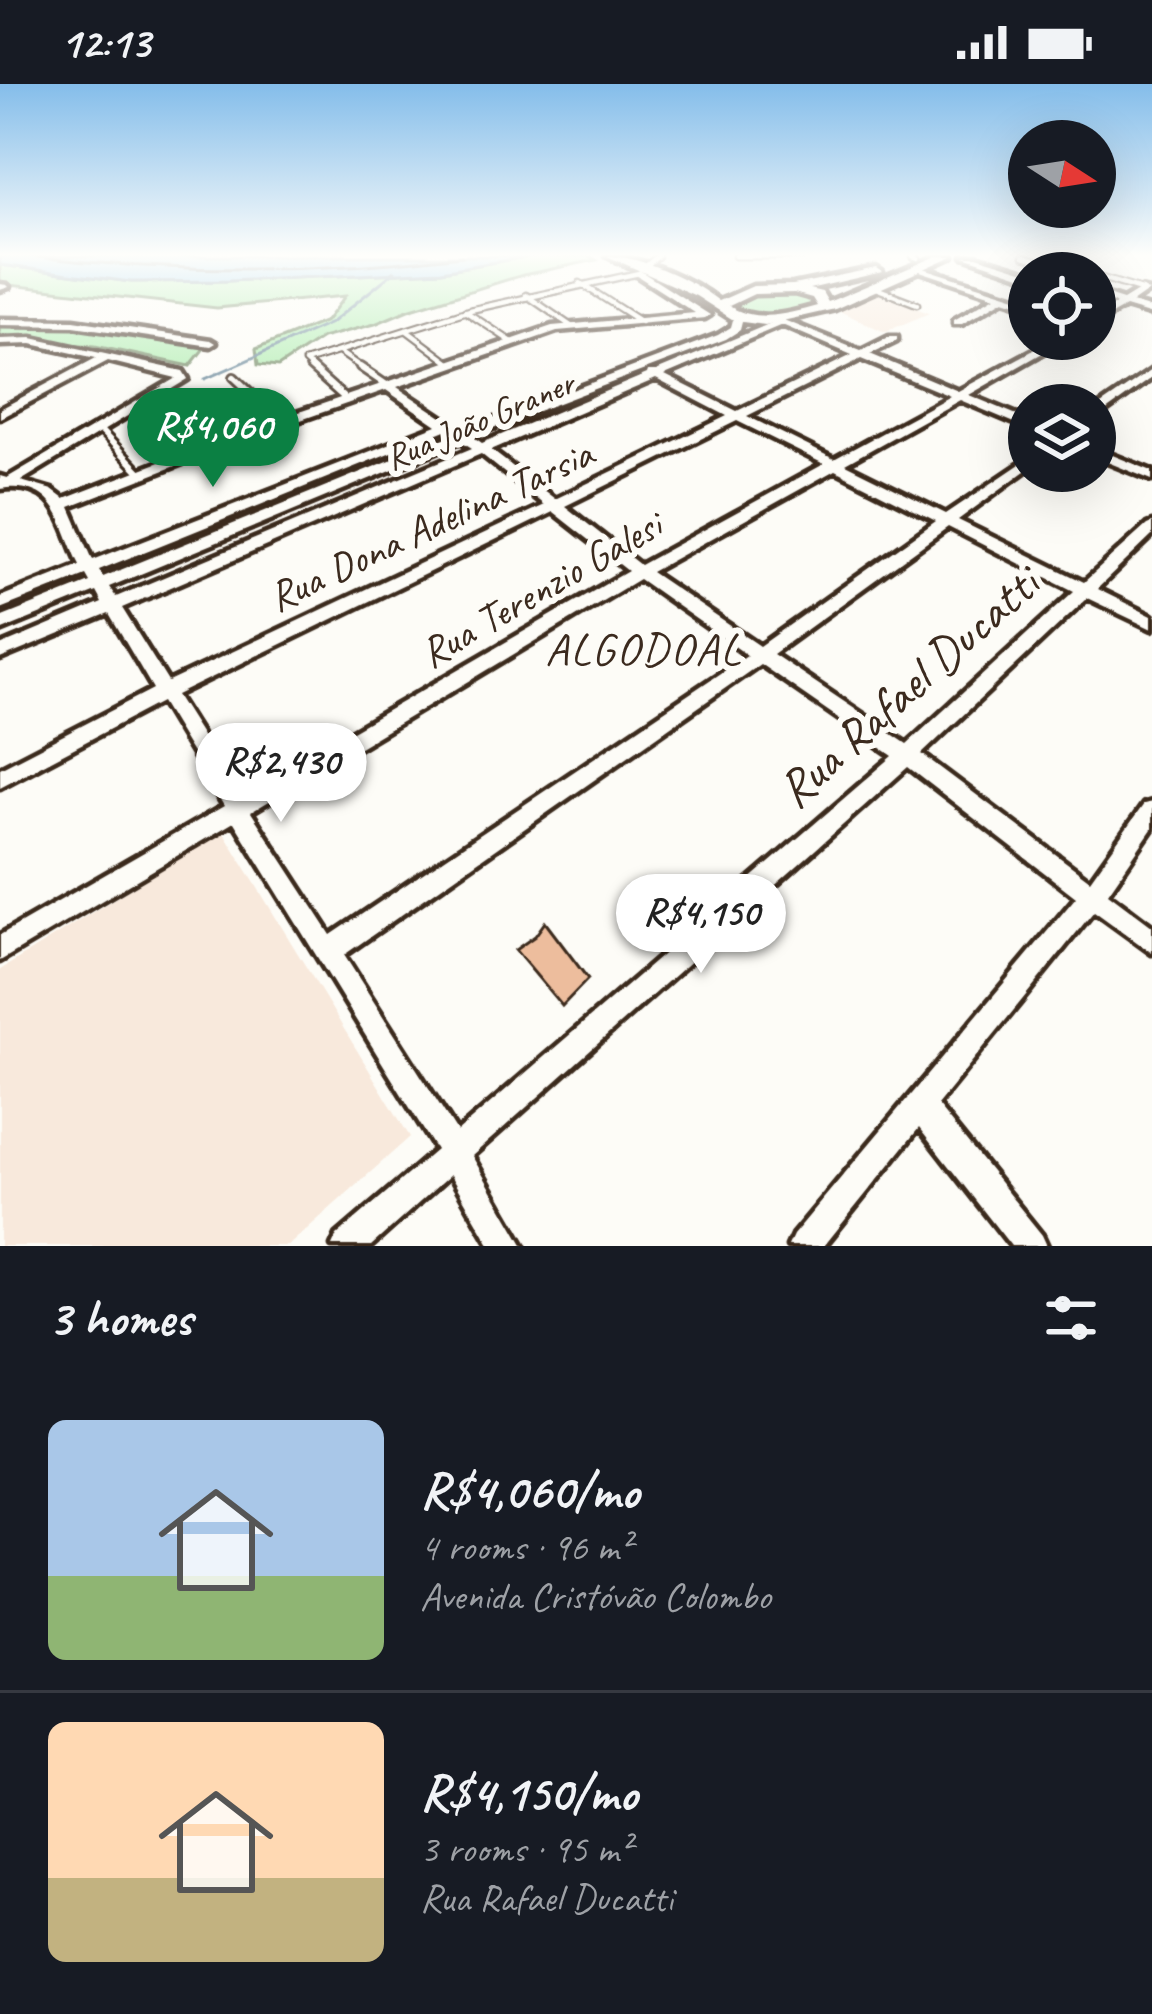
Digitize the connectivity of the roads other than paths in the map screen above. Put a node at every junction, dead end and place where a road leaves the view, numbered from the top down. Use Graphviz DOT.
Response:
graph roads {
  1 [pos="468,310"];
  2 [pos="549,310"];
  3 [pos="622,310"];
  4 [pos="700,310"];
  5 [pos="725,310"];
  6 [pos="813,310"];
  7 [pos="978,310"];
  8 [pos="465,311"];
  9 [pos="705,315"];
  10 [pos="737,318"];
  11 [pos="0,322"];
  12 [pos="640,322"];
  13 [pos="782,322"];
  14 [pos="958,322"];
  15 [pos="572,326"];
  16 [pos="717,327"];
  17 [pos="406,330"];
  18 [pos="893,339"];
  19 [pos="32,341"];
  20 [pos="0,342"];
  21 [pos="512,342"];
  22 [pos="212,343"];
  23 [pos="339,352"];
  24 [pos="677,353"];
  25 [pos="863,355"];
  26 [pos="0,357"];
  27 [pos="105,358"];
  28 [pos="1025,360"];
  29 [pos="450,363"];
  30 [pos="1152,373"];
  31 [pos="234,377"];
  32 [pos="657,377"];
  33 [pos="388,386"];
  34 [pos="160,393"];
  35 [pos="960,397"];
  36 [pos="347,400"];
  37 [pos="1116,400"];
  38 [pos="0,414"];
  39 [pos="1008,416"];
  40 [pos="738,418"];
  41 [pos="283,422"];
  42 [pos="99,429"];
  43 [pos="453,431"];
  44 [pos="216,445"];
  45 [pos="482,449"];
  46 [pos="1116,461"];
  47 [pos="834,463"];
  48 [pos="142,474"];
  49 [pos="1152,476"];
  50 [pos="1008,477"];
  51 [pos="3,484"];
  52 [pos="63,505"];
  53 [pos="551,507"];
  54 [pos="946,521"];
  55 [pos="1152,528"];
  56 [pos="639,572"];
  57 [pos="95,575"];
  58 [pos="1084,590"];
  59 [pos="0,603"];
  60 [pos="116,604"];
  61 [pos="1152,623"];
  62 [pos="0,625"];
  63 [pos="0,653"];
  64 [pos="760,655"];
  65 [pos="164,692"];
  66 [pos="908,755"];
  67 [pos="0,778"];
  68 [pos="234,808"];
  69 [pos="1152,811"];
  70 [pos="1092,896"];
  71 [pos="1152,941"];
  72 [pos="0,949"];
  73 [pos="330,950"];
  74 [pos="920,1106"];
  75 [pos="454,1152"];
  76 [pos="347,1246"];
  77 [pos="508,1246"];
  78 [pos="804,1246"];
  79 [pos="1031,1246"];
  1 -- 8 [label="lane"];
  2 -- 15 [label="lane"];
  3 -- 12 [label="lane"];
  4 -- 9 [label="street"];
  5 -- 10 [label="main road"];
  6 -- 13 [label="main road"];
  7 -- 14 [label="street"];
  8 -- 17 [label="lane"];
  8 -- 21 [label="lane"];
  9 -- 12 [label="street"];
  9 -- 16 [label="street"];
  10 -- 13 [label="main road"];
  10 -- 24 [label="street"];
  11 -- 22 [label="street"];
  12 -- 15 [label="street"];
  13 -- 25 [label="street"];
  13 -- 32 [label="street, Rua João Graner"];
  15 -- 21 [label="street"];
  17 -- 23 [label="lane"];
  17 -- 29 [label="lane"];
  18 -- 25 [label="street, Rua Dona Adelina Tarsia"];
  19 -- 20 [label="street"];
  19 -- 26 [label="street"];
  19 -- 27 [label="street"];
  21 -- 29 [label="street"];
  23 -- 33 [label="lane"];
  23 -- 36 [label="lane"];
  24 -- 32 [label="street"];
  24 -- 43 [label="street"];
  25 -- 35 [label="street"];
  25 -- 40 [label="street, Rua Dona Adelina Tarsia"];
  27 -- 34 [label="street"];
  27 -- 38 [label="street"];
  28 -- 35 [label="street, Rua Terenzio Galesi"];
  29 -- 33 [label="street"];
  30 -- 37 [label="street"];
  31 -- 41 [label="lane"];
  32 -- 40 [label="street"];
  32 -- 45 [label="street, Rua João Graner"];
  33 -- 36 [label="street"];
  33 -- 43 [label="street"];
  34 -- 42 [label="street"];
  34 -- 44 [label="lane"];
  35 -- 39 [label="street"];
  35 -- 47 [label="street, Rua Terenzio Galesi"];
  36 -- 41 [label="street"];
  40 -- 47 [label="street"];
  40 -- 53 [label="street, Rua Dona Adelina Tarsia"];
  41 -- 44 [label="street"];
  42 -- 48 [label="lane"];
  42 -- 51 [label="street"];
  43 -- 45 [label="street"];
  43 -- 57 [label="street"];
  44 -- 48 [label="street"];
  45 -- 53 [label="street"];
  45 -- 60 [label="street, Rua João Graner"];
  46 -- 49 [label="street"];
  47 -- 54 [label="street"];
  47 -- 56 [label="street, Rua Terenzio Galesi"];
  48 -- 52 [label="street"];
  50 -- 54 [label="street"];
  51 -- 52 [label="street"];
  52 -- 57 [label="street"];
  53 -- 56 [label="street"];
  53 -- 65 [label="street, Rua Dona Adelina Tarsia"];
  54 -- 58 [label="street"];
  54 -- 64 [label="street"];
  55 -- 58 [label="street, Rua Rafael Ducatti"];
  56 -- 64 [label="street"];
  56 -- 68 [label="street, Rua Terenzio Galesi"];
  57 -- 59 [label="street"];
  57 -- 60 [label="street"];
  57 -- 62 [label="street"];
  58 -- 61 [label="street"];
  58 -- 66 [label="street, Rua Rafael Ducatti"];
  60 -- 63 [label="street, Rua João Graner"];
  60 -- 65 [label="street"];
  64 -- 66 [label="street"];
  64 -- 73 [label="street"];
  65 -- 67 [label="street, Rua Dona Adelina Tarsia"];
  65 -- 68 [label="street"];
  66 -- 70 [label="street"];
  66 -- 75 [label="street, Rua Rafael Ducatti"];
  68 -- 72 [label="street, Rua Terenzio Galesi"];
  68 -- 73 [label="street"];
  69 -- 70 [label="street"];
  70 -- 71 [label="street"];
  70 -- 74 [label="street"];
  73 -- 75 [label="street"];
  74 -- 78 [label="street"];
  74 -- 79 [label="street"];
  75 -- 76 [label="street, Rua Rafael Ducatti"];
  75 -- 77 [label="street"];
}
